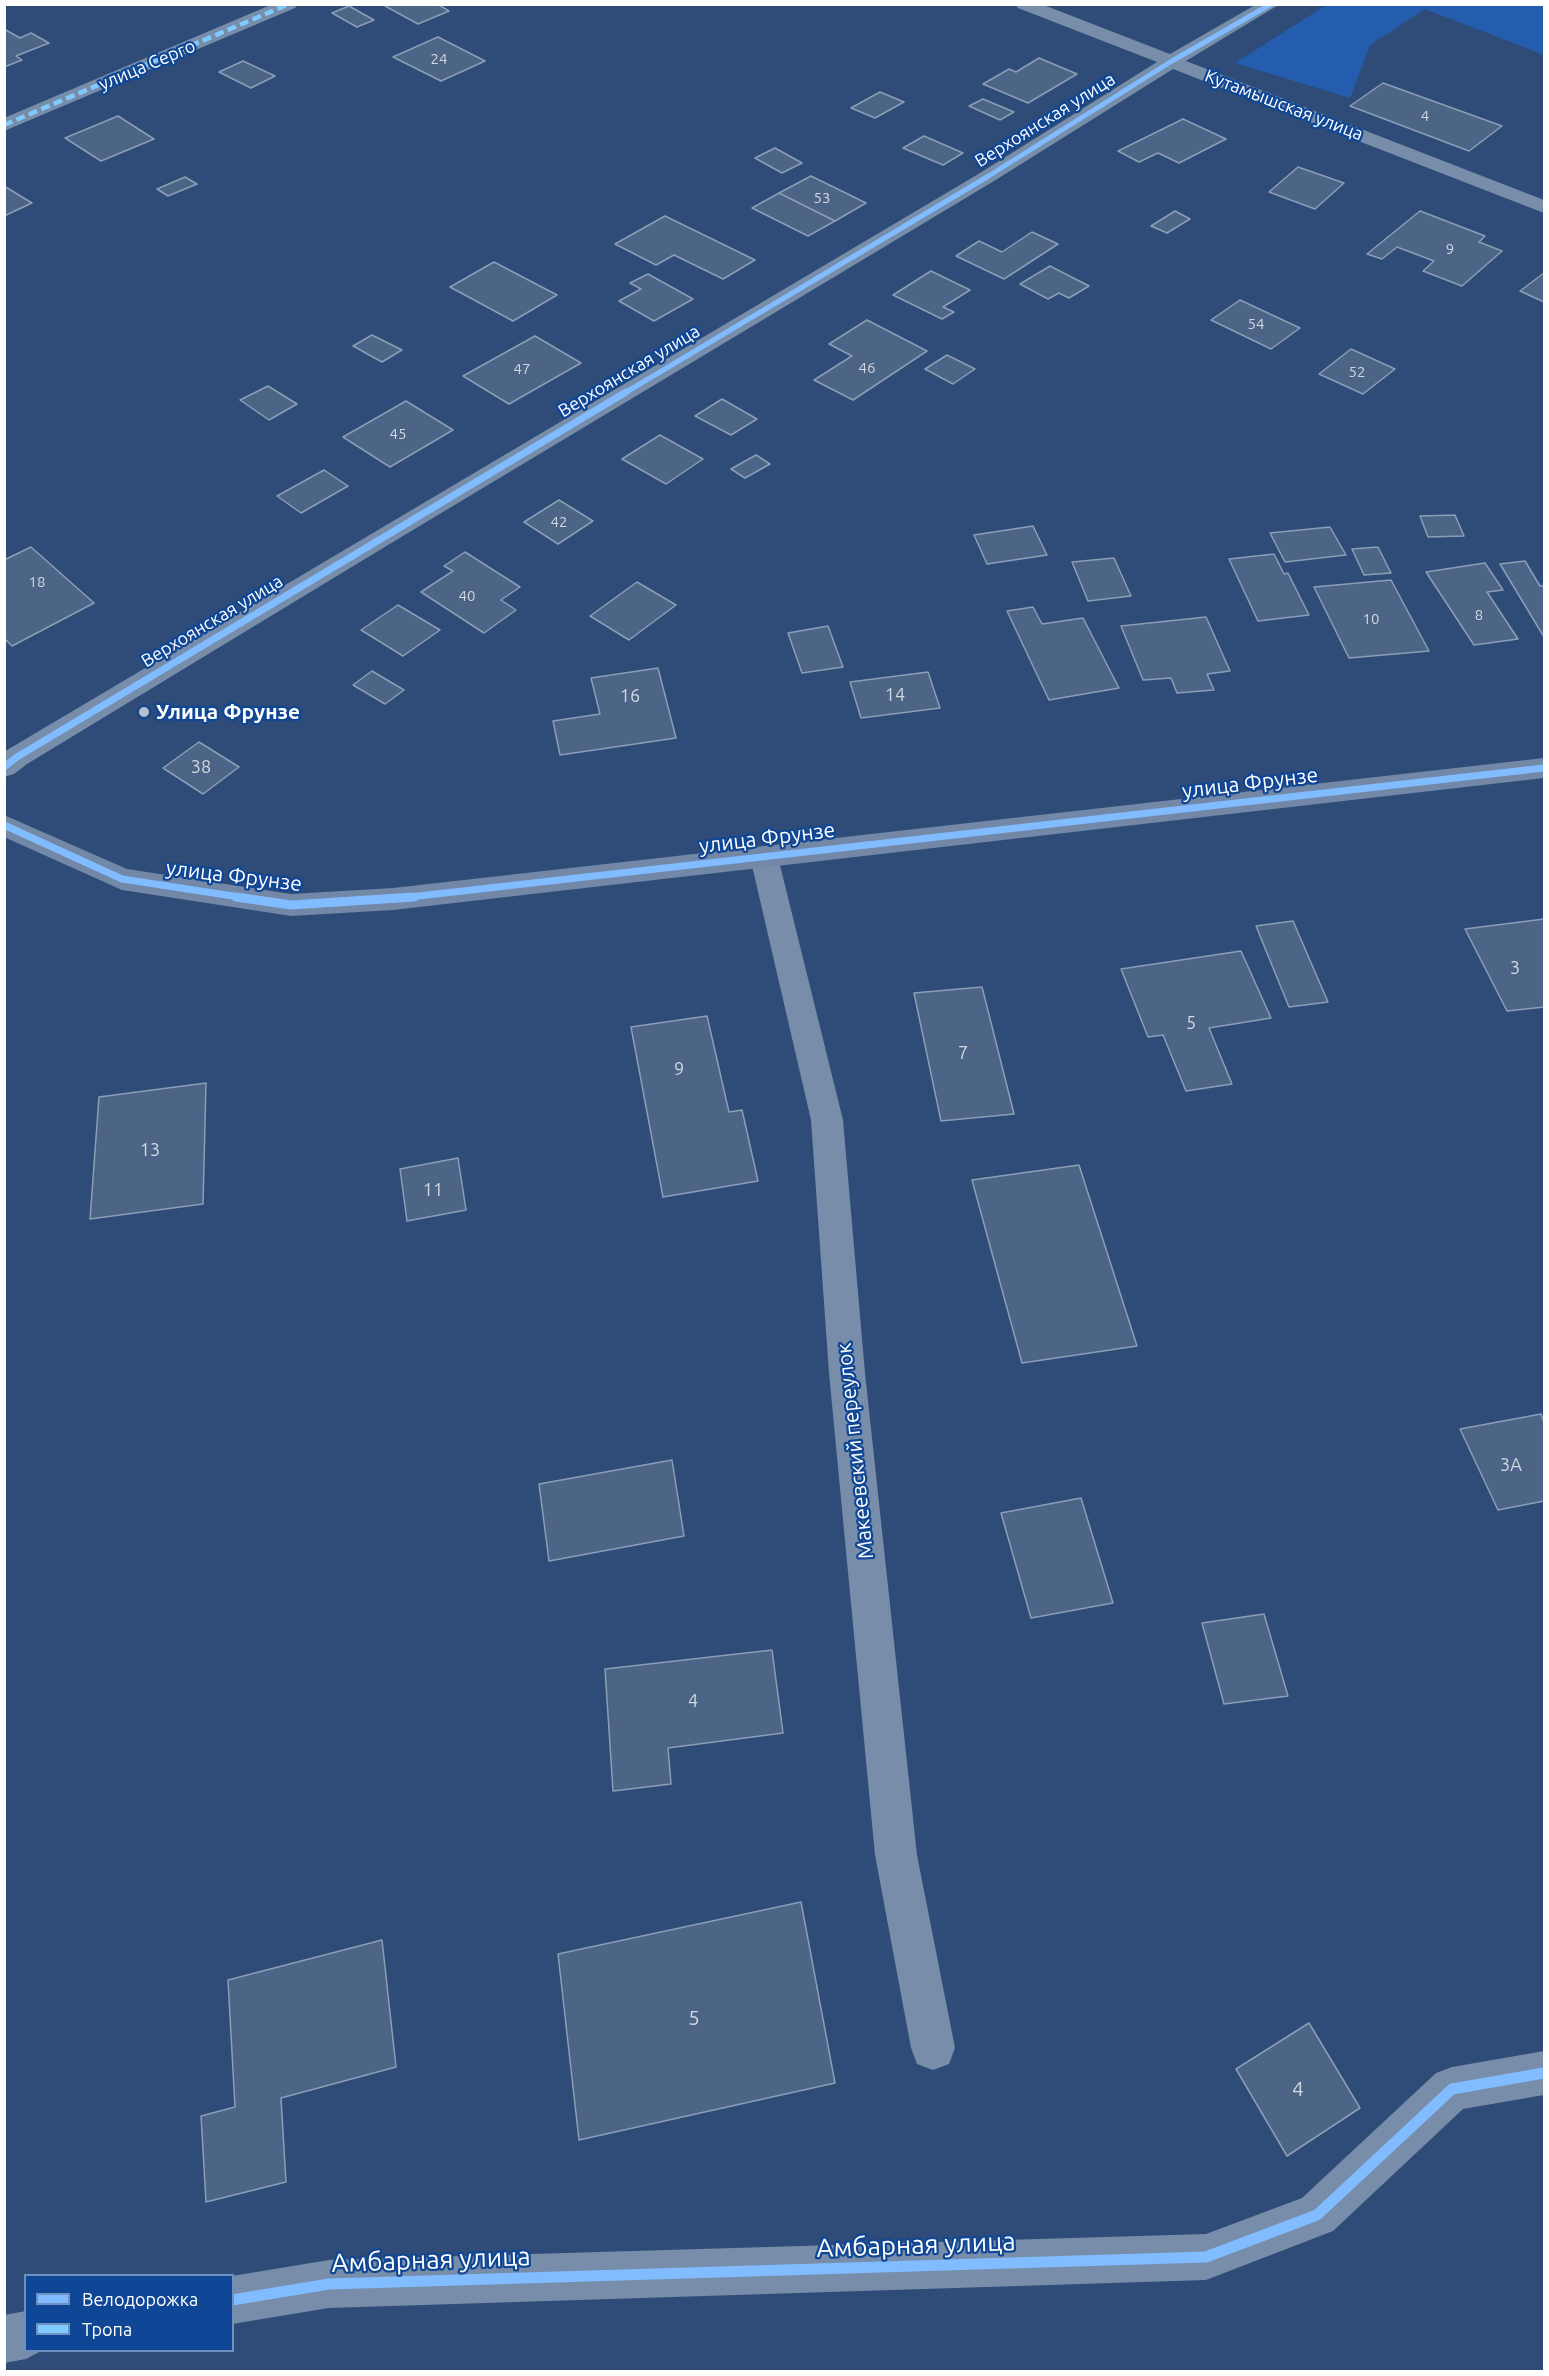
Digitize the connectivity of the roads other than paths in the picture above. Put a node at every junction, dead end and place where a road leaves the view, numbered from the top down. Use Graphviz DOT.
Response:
graph roads {
  1 [pos="289,4"];
  2 [pos="1024,4"];
  3 [pos="1271,4"];
  4 [pos="1172,61"];
  5 [pos="4,125"];
  6 [pos="1545,207"];
  7 [pos="4,767"];
  8 [pos="1545,768"];
  9 [pos="4,825"];
  10 [pos="764,857"];
  11 [pos="933,2048"];
  12 [pos="1545,2073"];
  13 [pos="234,2300"];
  14 [pos="24,2335"];
  15 [pos="4,2339"];
  1 -- 5 [label="street, улица Серго"];
  2 -- 4 [label="street, Кутамышская улица"];
  3 -- 4 [label="street, Верхоянская улица"];
  4 -- 6 [label="street, Кутамышская улица"];
  4 -- 7 [label="street, Верхоянская улица"];
  8 -- 10 [label="street, улица Фрунзе"];
  9 -- 10 [label="street, улица Фрунзе"];
  10 -- 11 [label="street, Макеевский переулок"];
  12 -- 13 [label="street, Амбарная улица"];
  14 -- 15 [label="street"];
}
